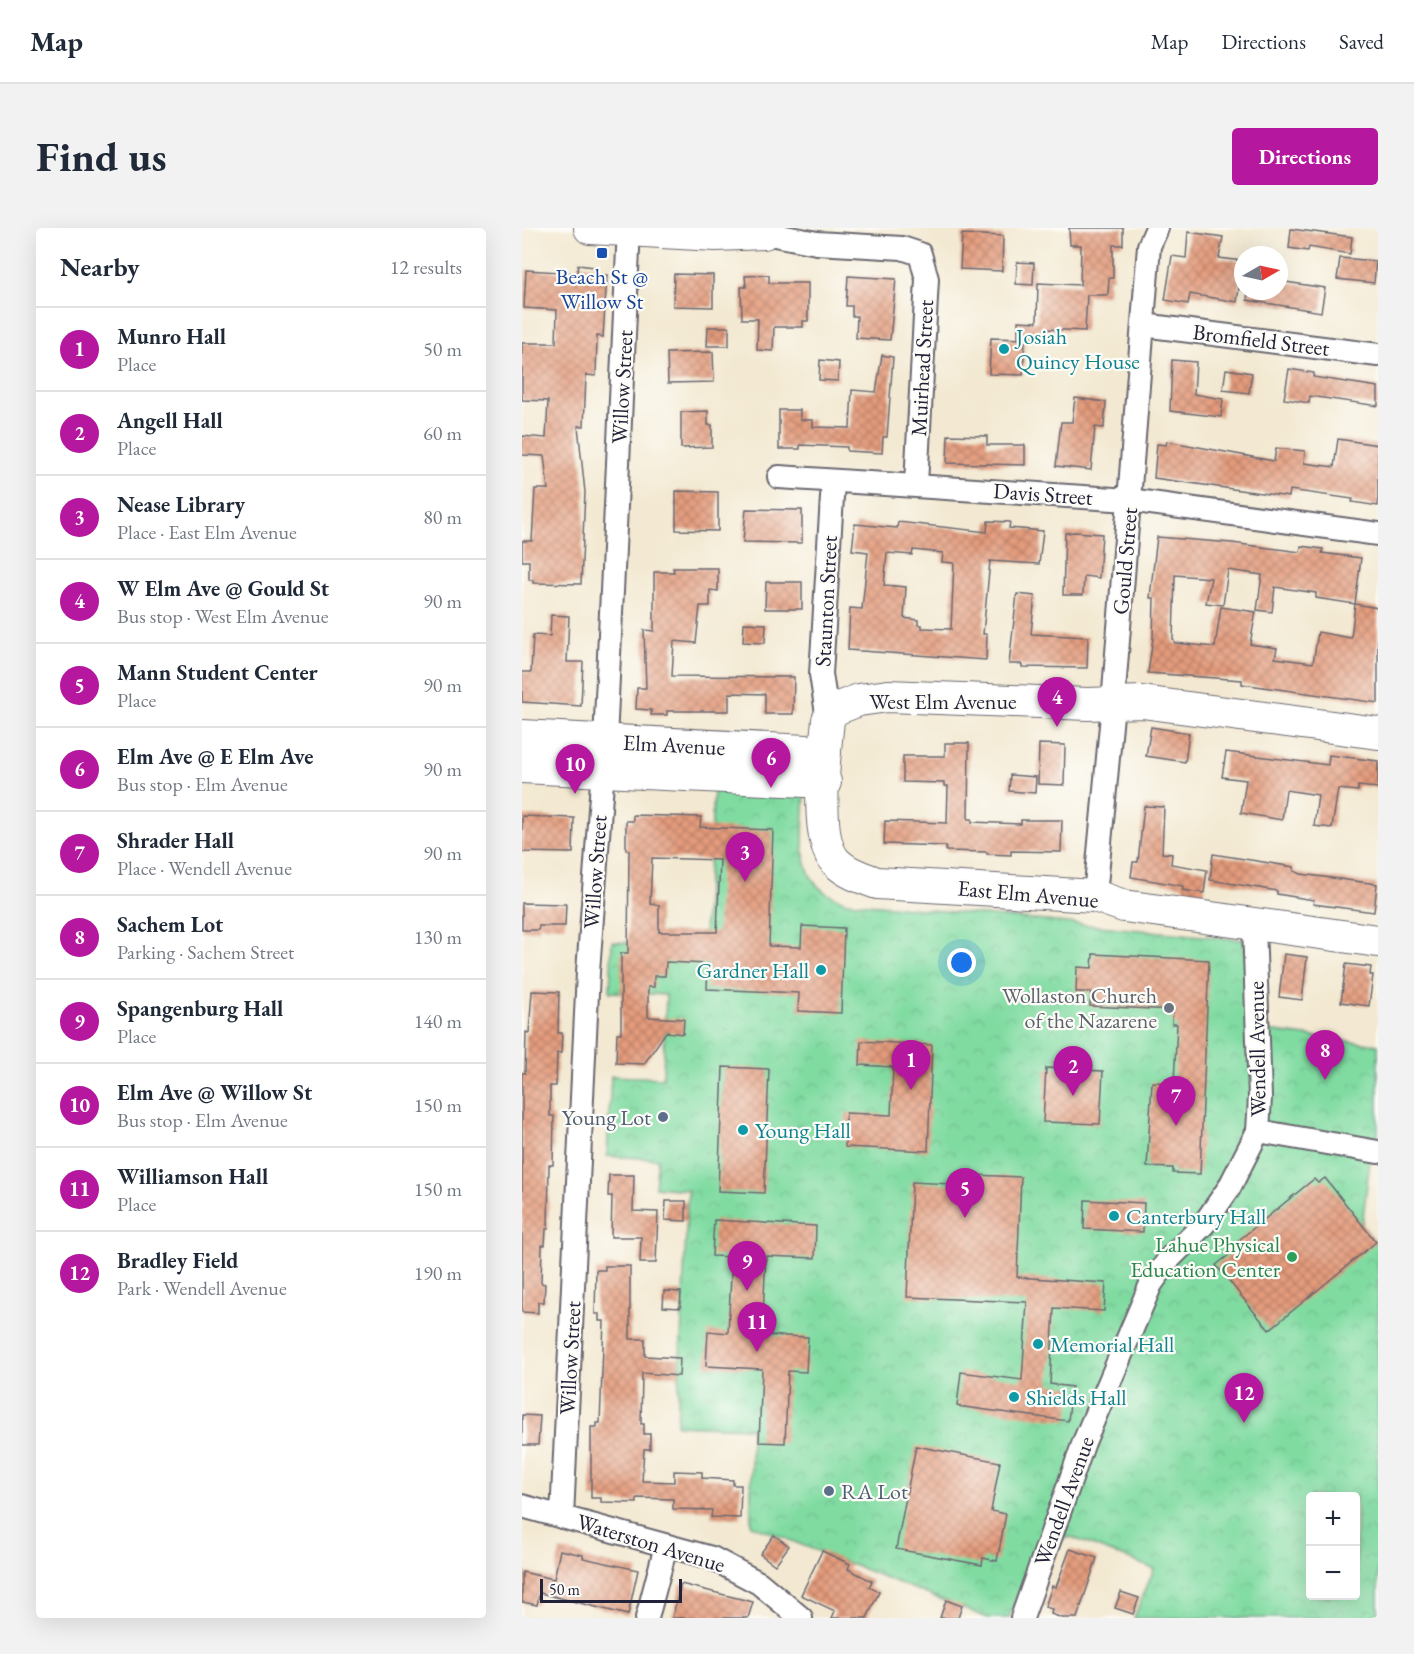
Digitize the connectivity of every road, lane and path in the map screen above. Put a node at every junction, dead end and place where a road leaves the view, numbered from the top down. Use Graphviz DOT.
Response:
graph roads {
  1 [pos="591,228"];
  2 [pos="1157,228"];
  3 [pos="629,229"];
  4 [pos="767,230"];
  5 [pos="1143,325"];
  6 [pos="1378,355"];
  7 [pos="779,477"];
  8 [pos="833,481"];
  9 [pos="916,484"];
  10 [pos="1130,500"];
  11 [pos="1378,534"];
  12 [pos="1113,704"];
  13 [pos="828,720"];
  14 [pos="1378,733"];
  15 [pos="522,736"];
  16 [pos="604,756"];
  17 [pos="522,767"];
  18 [pos="825,767"];
  19 [pos="1095,896"];
  20 [pos="1254,925"];
  21 [pos="1378,941"];
  22 [pos="1258,1131"];
  23 [pos="1378,1152"];
  24 [pos="522,1506"];
  25 [pos="562,1517"];
  26 [pos="666,1546"];
  27 [pos="647,1618"];
  28 [pos="801,1618"];
  29 [pos="1022,1618"];
  1 -- 3 [label="street"];
  2 -- 5 [label="street, Gould Street"];
  3 -- 4 [label="street"];
  3 -- 16 [label="street, Willow Street"];
  4 -- 9 [label="street, Muirhead Street"];
  5 -- 6 [label="street, Bromfield Street"];
  5 -- 10 [label="street, Gould Street"];
  7 -- 8 [label="street, Davis Street"];
  8 -- 9 [label="street, Davis Street"];
  8 -- 13 [label="street, Staunton Street"];
  9 -- 10 [label="street, Davis Street"];
  10 -- 11 [label="street, Davis Street"];
  10 -- 12 [label="street, Gould Street"];
  12 -- 13 [label="street, West Elm Avenue"];
  12 -- 14 [label="street, West Elm Avenue"];
  12 -- 19 [label="street, Gould Street"];
  13 -- 18 [label="street"];
  15 -- 16 [label="street, Elm Avenue"];
  16 -- 17 [label="street, Elm Avenue"];
  16 -- 18 [label="street, Elm Avenue"];
  16 -- 25 [label="street, Willow Street"];
  18 -- 19 [label="street, East Elm Avenue"];
  19 -- 20 [label="street, East Elm Avenue"];
  20 -- 21 [label="street, East Elm Avenue"];
  20 -- 22 [label="street, Wendell Avenue"];
  22 -- 23 [label="street"];
  22 -- 29 [label="street, Wendell Avenue"];
  24 -- 25 [label="street, Waterston Avenue"];
  25 -- 26 [label="street, Waterston Avenue"];
  26 -- 27 [label="street"];
  26 -- 28 [label="street, Waterston Avenue"];
}
